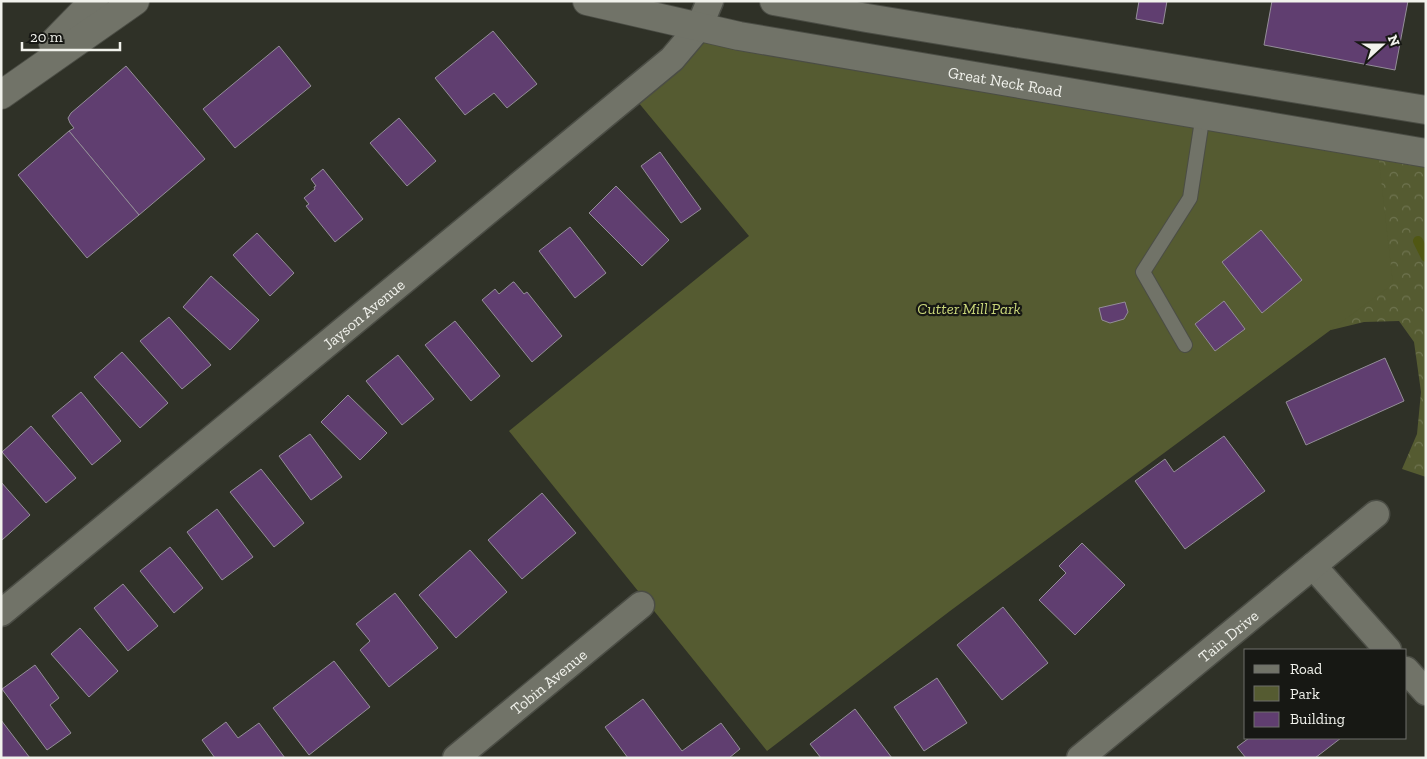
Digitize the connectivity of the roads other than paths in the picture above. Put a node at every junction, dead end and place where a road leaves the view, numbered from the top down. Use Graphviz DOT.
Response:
graph roads {
  1 [pos="94,1"];
  2 [pos="135,1"];
  3 [pos="588,1"];
  4 [pos="710,1"];
  5 [pos="774,1"];
  6 [pos="700,27"];
  7 [pos="1,94"];
  8 [pos="1426,110"];
  9 [pos="1203,114"];
  10 [pos="1426,153"];
  11 [pos="1185,345"];
  12 [pos="1376,514"];
  13 [pos="1313,566"];
  14 [pos="641,605"];
  15 [pos="1,613"];
  16 [pos="1387,649"];
  17 [pos="1407,671"];
  18 [pos="1426,692"];
  19 [pos="456,758"];
  20 [pos="1080,758"];
  1 -- 7 [label="main road"];
  2 -- 7 [label="main road"];
  3 -- 6 [label="main road, Great Neck Road"];
  4 -- 6 [label="street, Jayson Avenue"];
  5 -- 8 [label="main road"];
  6 -- 9 [label="main road, Great Neck Road"];
  6 -- 15 [label="street, Jayson Avenue"];
  9 -- 10 [label="main road, Great Neck Road"];
  9 -- 11 [label="lane"];
  12 -- 13 [label="street, Tain Drive"];
  13 -- 16 [label="street"];
  13 -- 20 [label="street, Tain Drive"];
  14 -- 19 [label="street, Tobin Avenue"];
  17 -- 18 [label="street"];
}
